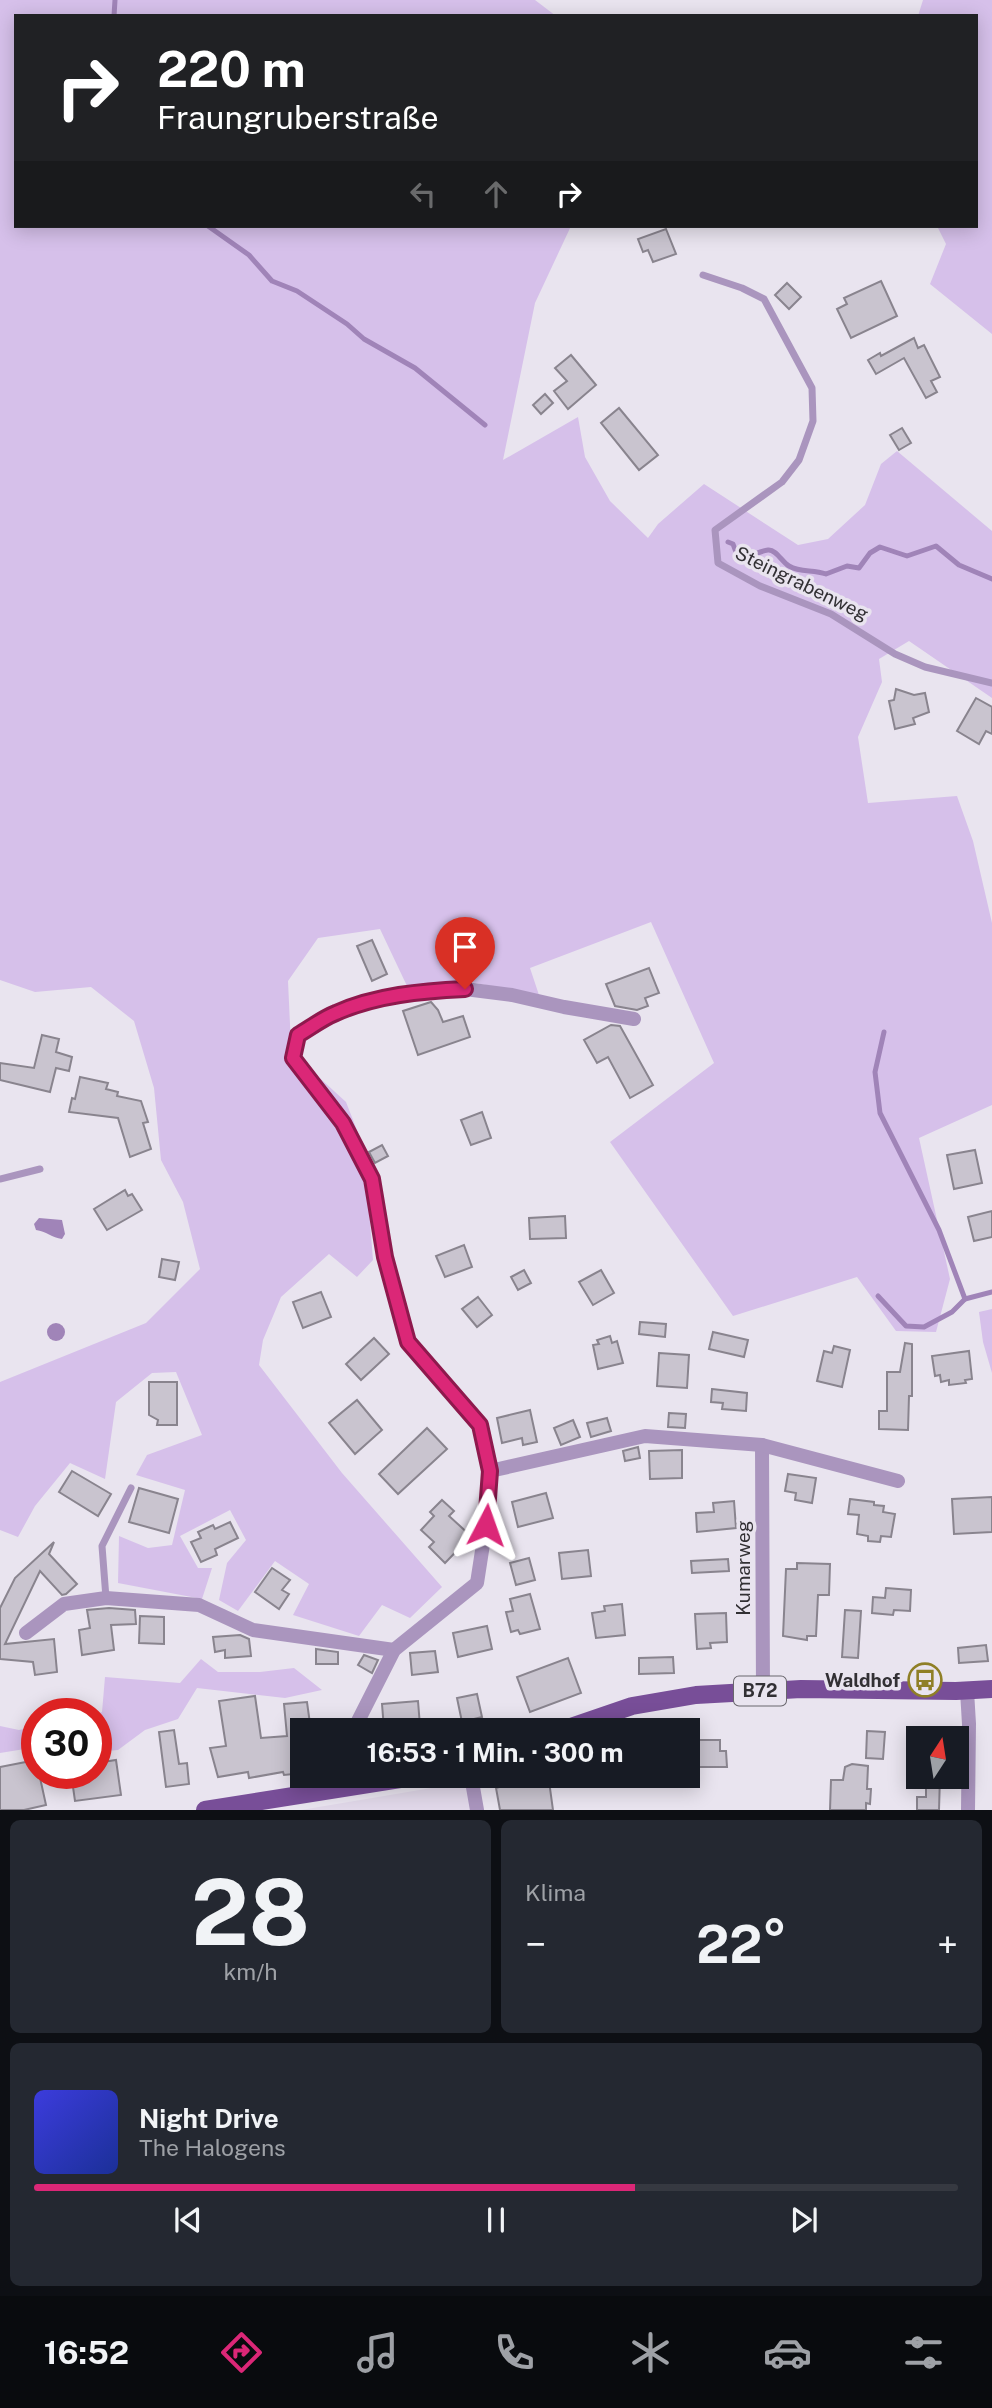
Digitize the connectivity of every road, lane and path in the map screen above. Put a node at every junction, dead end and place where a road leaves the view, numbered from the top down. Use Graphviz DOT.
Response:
graph roads {
  1 [pos="704,275"];
  2 [pos="992,683"];
  3 [pos="634,1019"];
  4 [pos="40,1169"];
  5 [pos="0,1179"];
  6 [pos="762,1445"];
  7 [pos="490,1471"];
  8 [pos="898,1481"];
  9 [pos="131,1488"];
  10 [pos="106,1598"];
  11 [pos="26,1633"];
  12 [pos="394,1650"];
  13 [pos="992,1689"];
  14 [pos="763,1690"];
  15 [pos="967,1691"];
  16 [pos="360,1718"];
  17 [pos="595,1718"];
  18 [pos="307,1788"];
  19 [pos="473,1788"];
  20 [pos="205,1810"];
  21 [pos="477,1810"];
  22 [pos="968,1810"];
  1 -- 2 [label="lane, Steingrabenweg"];
  3 -- 7 [label="street"];
  4 -- 5 [label="lane"];
  6 -- 7 [label="street"];
  6 -- 8 [label="street"];
  6 -- 14 [label="street, Kumarweg"];
  7 -- 12 [label="street"];
  9 -- 10 [label="lane"];
  10 -- 11 [label="street"];
  10 -- 12 [label="street"];
  12 -- 16 [label="street"];
  13 -- 15 [label="main road, B72"];
  14 -- 15 [label="main road, B72"];
  14 -- 17 [label="main road, B72"];
  15 -- 22 [label="street"];
  18 -- 20 [label="main road"];
  19 -- 21 [label="street"];
}
